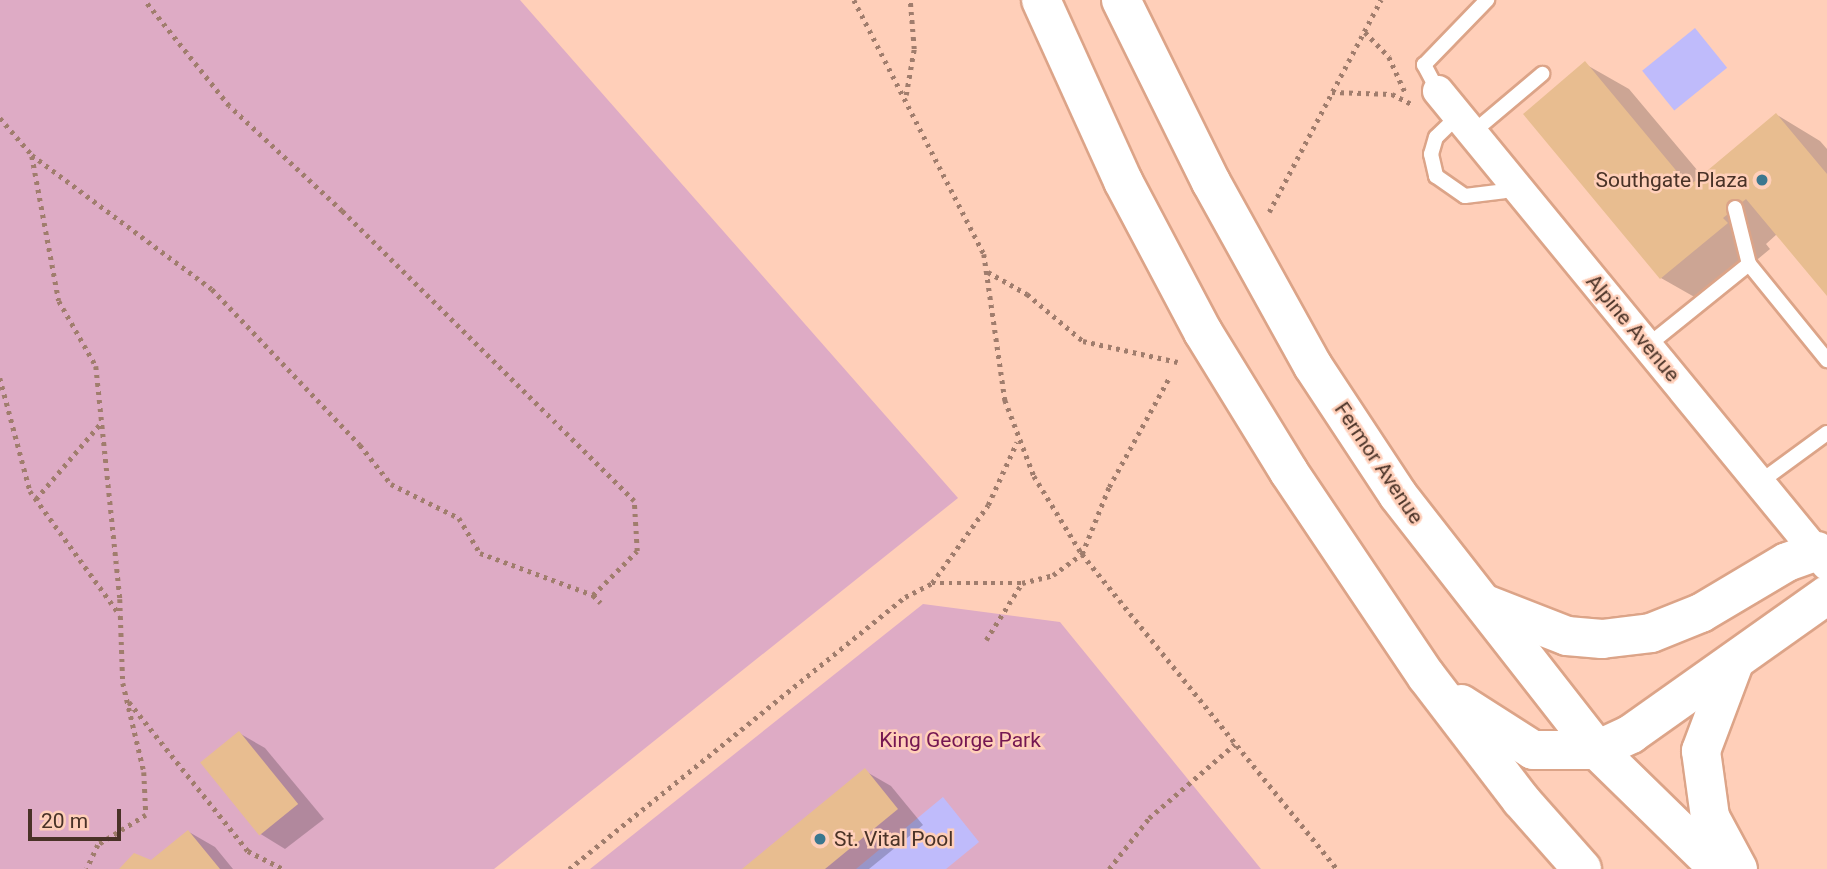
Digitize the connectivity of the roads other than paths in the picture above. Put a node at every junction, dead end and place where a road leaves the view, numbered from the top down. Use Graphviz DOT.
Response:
graph roads {
  1 [pos="1041,0"];
  2 [pos="1121,0"];
  3 [pos="1487,0"];
  4 [pos="1542,74"];
  5 [pos="1438,91"];
  6 [pos="1465,125"];
  7 [pos="1514,185"];
  8 [pos="1735,208"];
  9 [pos="1749,264"];
  10 [pos="1647,346"];
  11 [pos="1827,360"];
  12 [pos="1827,433"];
  13 [pos="1760,482"];
  14 [pos="1824,554"];
  15 [pos="1827,595"];
  16 [pos="1476,600"];
  17 [pos="1734,663"];
  18 [pos="1427,677"];
  19 [pos="1597,750"];
  20 [pos="1582,869"];
  21 [pos="1719,869"];
  22 [pos="1738,869"];
  1 -- 18 [label="highway"];
  2 -- 16 [label="highway, Fermor Avenue"];
  3 -- 5 [label="lane"];
  4 -- 6 [label="lane"];
  5 -- 6 [label="street, Alpine Avenue"];
  6 -- 7 [label="street, Alpine Avenue"];
  6 -- 7 [label="lane"];
  7 -- 10 [label="street, Alpine Avenue"];
  8 -- 9 [label="lane"];
  9 -- 10 [label="lane"];
  9 -- 11 [label="lane"];
  10 -- 13 [label="street, Alpine Avenue"];
  12 -- 13 [label="lane"];
  13 -- 14 [label="street, Alpine Avenue"];
  14 -- 16 [label="highway"];
  15 -- 17 [label="highway"];
  16 -- 19 [label="highway, Fermor Avenue"];
  17 -- 19 [label="highway"];
  17 -- 22 [label="highway"];
  18 -- 19 [label="highway"];
  18 -- 20 [label="highway"];
  19 -- 21 [label="highway, Fermor Avenue"];
}
